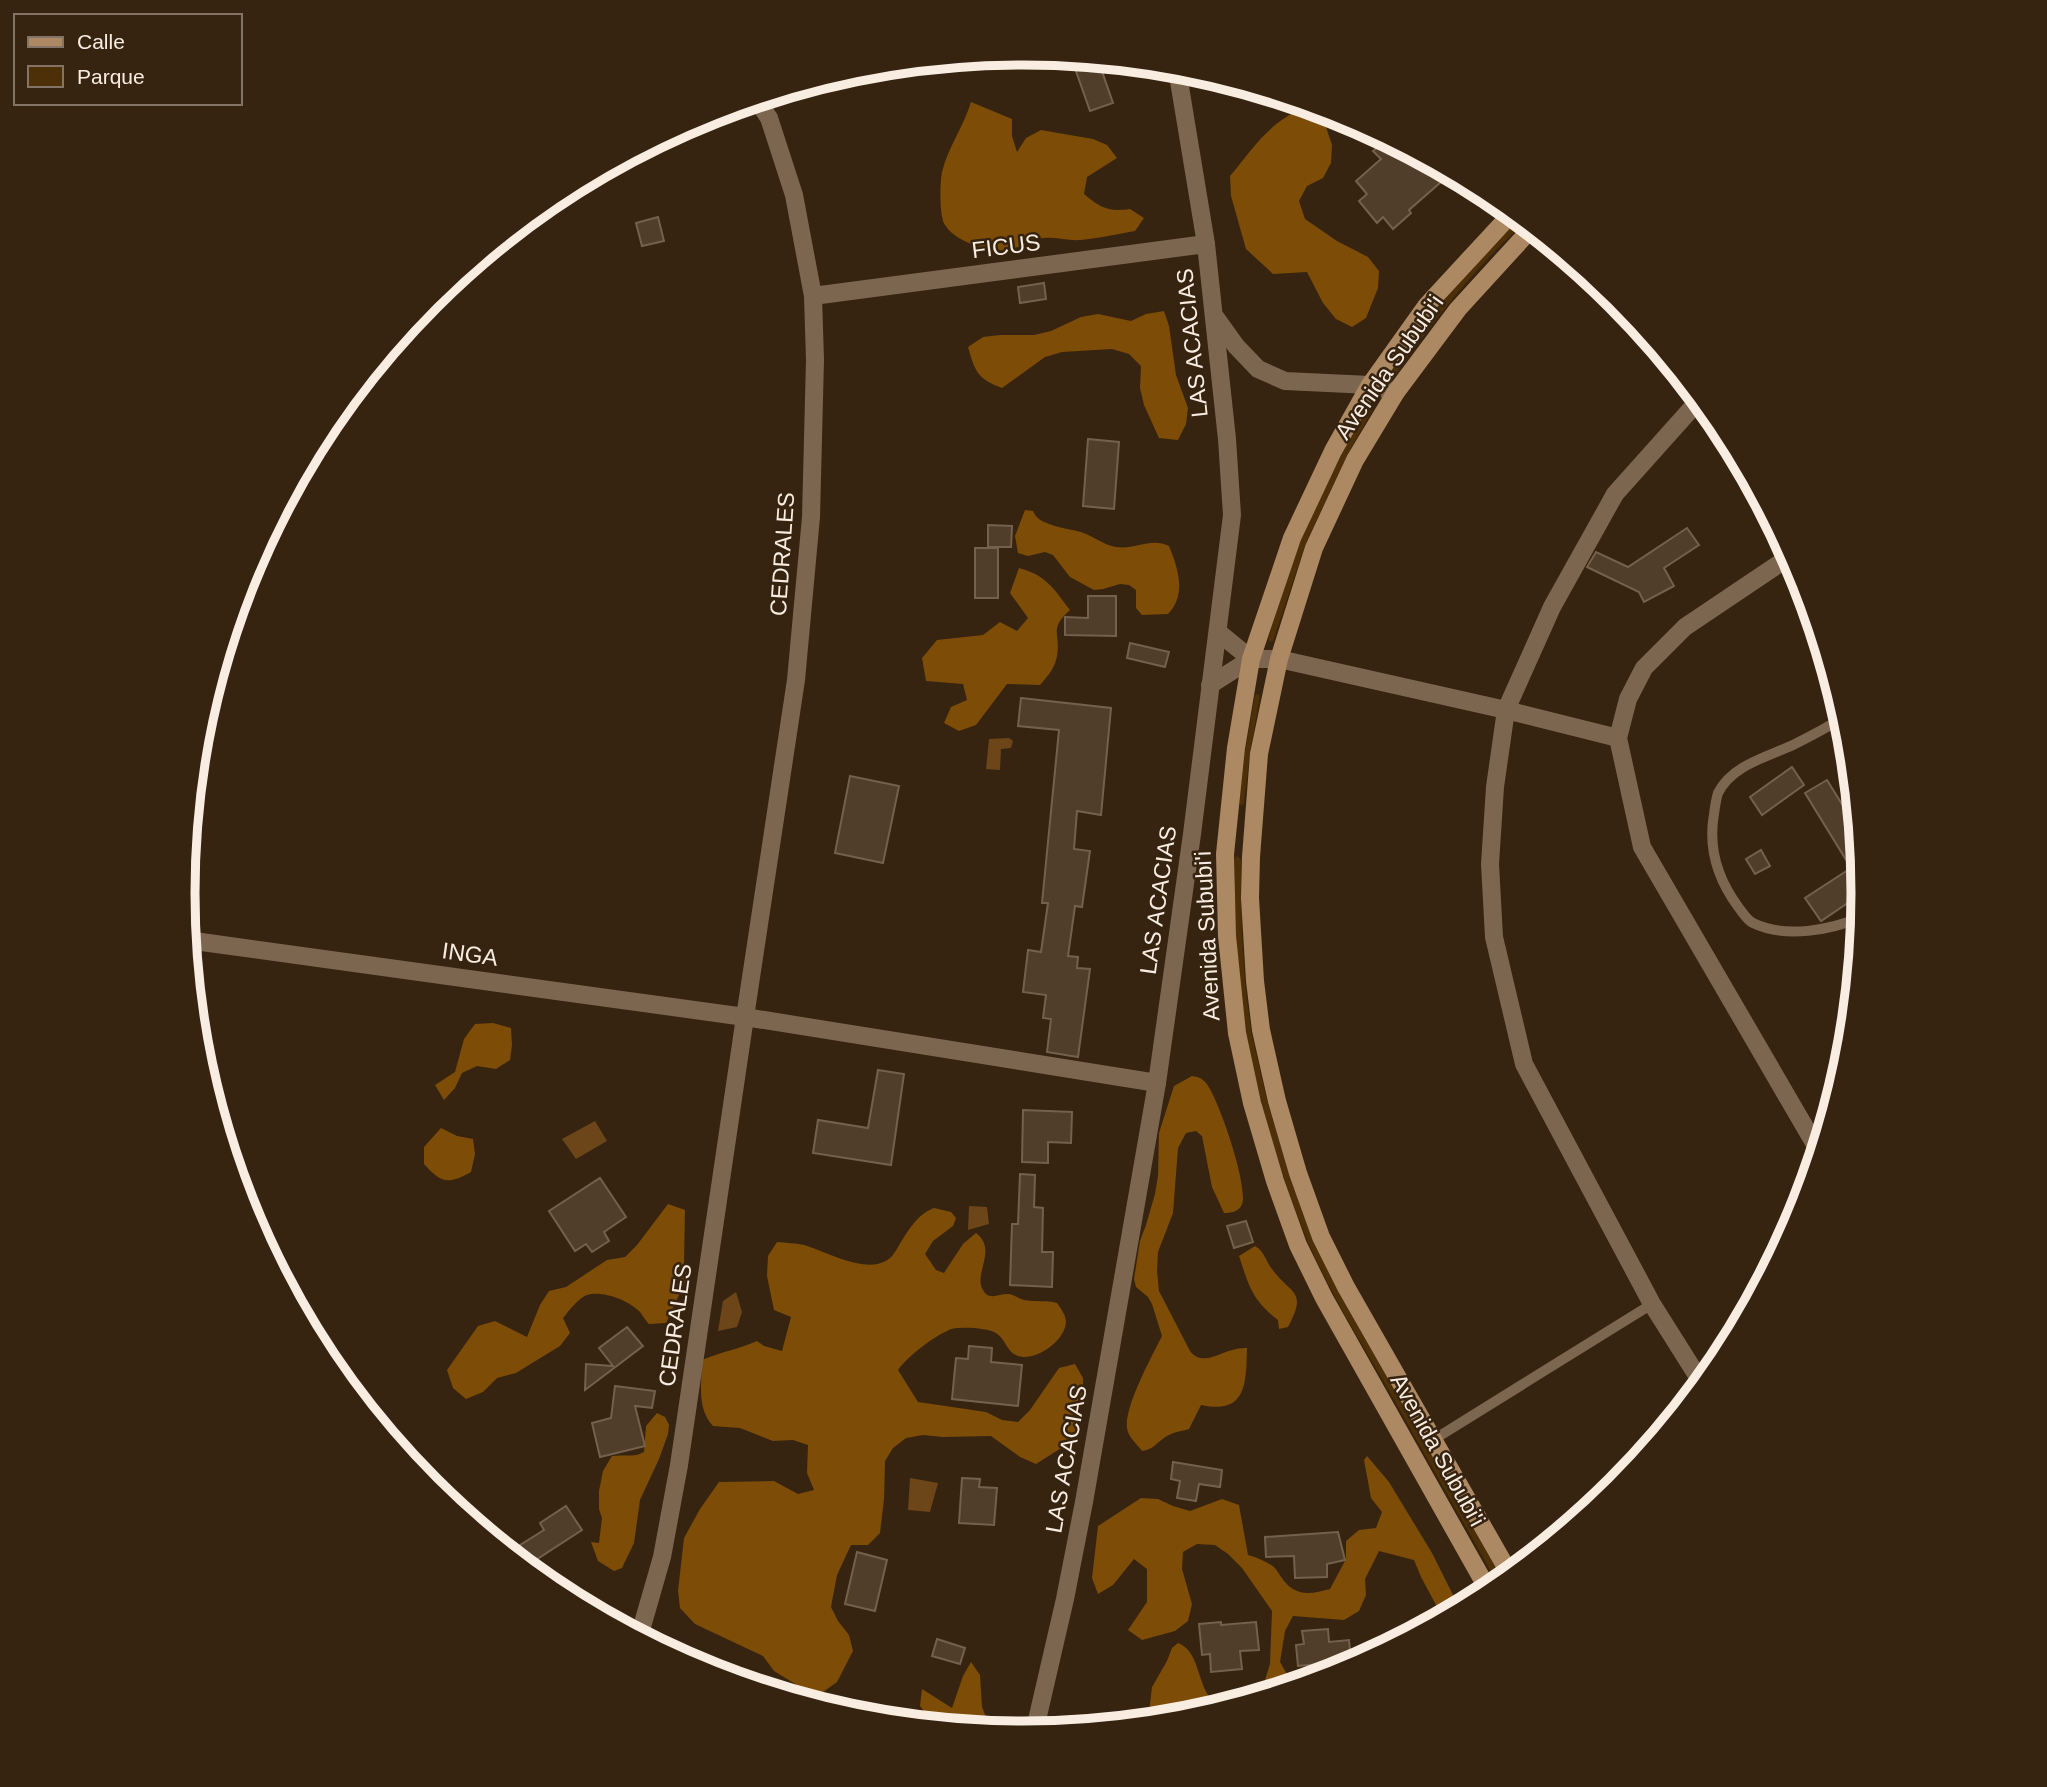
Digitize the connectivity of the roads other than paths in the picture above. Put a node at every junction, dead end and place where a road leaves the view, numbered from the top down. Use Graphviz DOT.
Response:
graph roads {
  1 [pos="1179,80"];
  2 [pos="762,107"];
  3 [pos="1506,220"];
  4 [pos="1526,235"];
  5 [pos="1206,244"];
  6 [pos="813,296"];
  7 [pos="1214,315"];
  8 [pos="1370,385"];
  9 [pos="1396,392"];
  10 [pos="1694,406"];
  11 [pos="1782,561"];
  12 [pos="1217,632"];
  13 [pos="1251,659"];
  14 [pos="1279,659"];
  15 [pos="1210,685"];
  16 [pos="1506,710"];
  17 [pos="1834,722"];
  18 [pos="1618,738"];
  19 [pos="1851,922"];
  20 [pos="197,941"];
  21 [pos="746,1017"];
  22 [pos="1157,1083"];
  23 [pos="1813,1143"];
  24 [pos="1652,1304"];
  25 [pos="1697,1376"];
  26 [pos="1433,1440"];
  27 [pos="1506,1567"];
  28 [pos="1484,1583"];
  29 [pos="641,1629"];
  30 [pos="1037,1722"];
  1 -- 5 [label="street, LAS ACACIAS"];
  2 -- 6 [label="street, CEDRALES"];
  3 -- 8 [label="street, Avenida Sububi'i"];
  4 -- 9 [label="street, Avenida Sububi'i"];
  5 -- 6 [label="street, FICUS"];
  5 -- 7 [label="street, LAS ACACIAS"];
  6 -- 21 [label="street, CEDRALES"];
  7 -- 8 [label="street"];
  7 -- 12 [label="street, LAS ACACIAS"];
  8 -- 9 [label="street"];
  8 -- 13 [label="street, Avenida Sububi'i"];
  9 -- 14 [label="street, Avenida Sububi'i"];
  10 -- 16 [label="street"];
  11 -- 18 [label="street"];
  12 -- 13 [label="street"];
  12 -- 15 [label="street, LAS ACACIAS"];
  13 -- 14 [label="street"];
  13 -- 15 [label="street"];
  13 -- 28 [label="street, Avenida Sububi'i"];
  14 -- 16 [label="street"];
  14 -- 26 [label="street, Avenida Sububi'i"];
  15 -- 22 [label="street, LAS ACACIAS"];
  16 -- 18 [label="street"];
  16 -- 24 [label="street"];
  17 -- 19 [label="lane"];
  18 -- 23 [label="street"];
  20 -- 21 [label="street, INGA"];
  21 -- 22 [label="street"];
  21 -- 29 [label="street, CEDRALES"];
  22 -- 30 [label="street, LAS ACACIAS"];
  24 -- 25 [label="street"];
  24 -- 26 [label="lane"];
  26 -- 27 [label="street, Avenida Sububi'i"];
}
